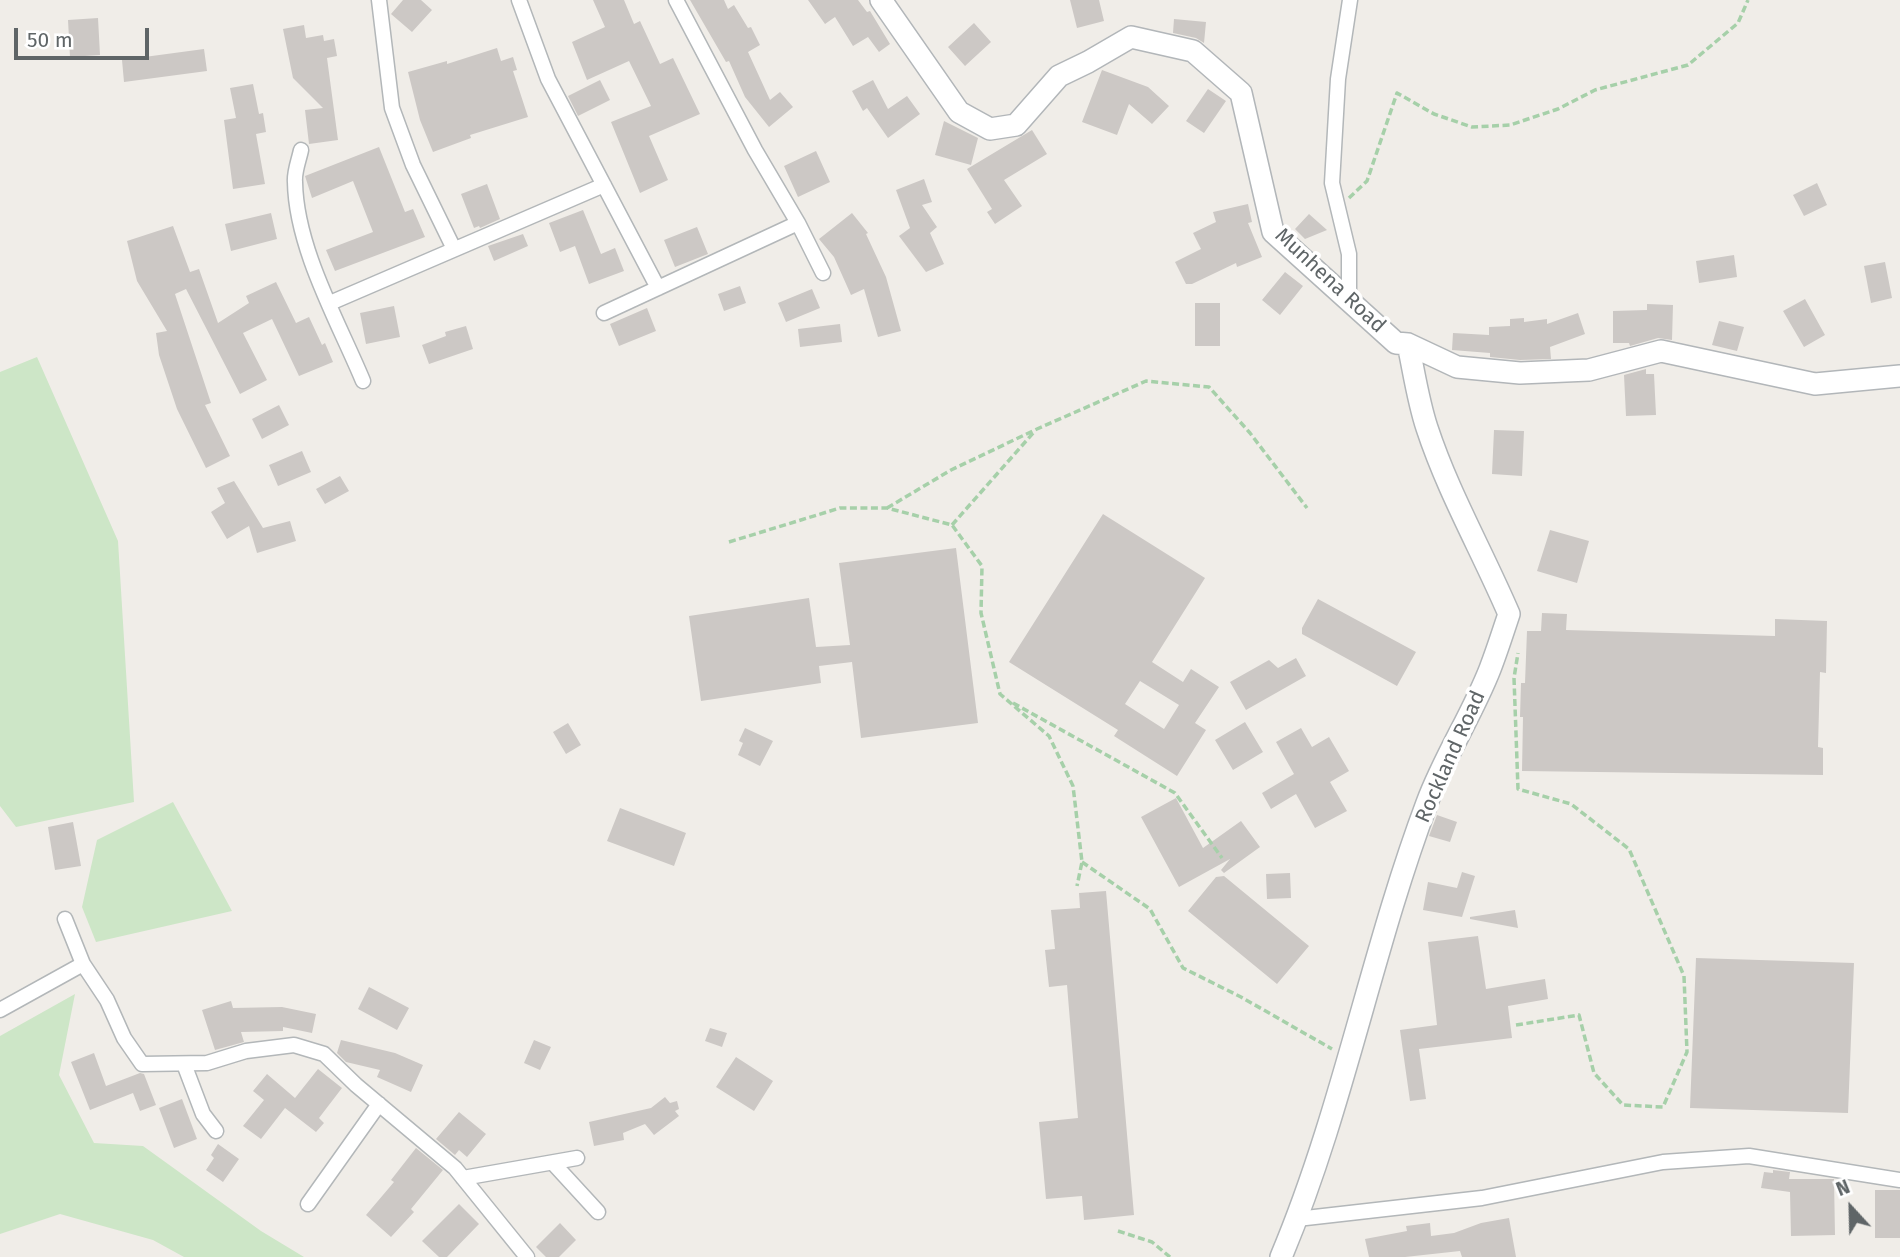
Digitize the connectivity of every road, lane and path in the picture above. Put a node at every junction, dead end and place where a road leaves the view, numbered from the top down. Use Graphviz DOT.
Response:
graph roads {
  1 [pos="380,0"];
  2 [pos="519,0"];
  3 [pos="676,0"];
  4 [pos="881,0"];
  5 [pos="1350,0"];
  6 [pos="1748,0"];
  7 [pos="301,150"];
  8 [pos="604,185"];
  9 [pos="1338,208"];
  10 [pos="798,223"];
  11 [pos="454,249"];
  12 [pos="823,273"];
  13 [pos="657,288"];
  14 [pos="1349,302"];
  15 [pos="330,303"];
  16 [pos="604,313"];
  17 [pos="1408,344"];
  18 [pos="1900,376"];
  19 [pos="363,381"];
  20 [pos="1037,429"];
  21 [pos="1307,508"];
  22 [pos="887,509"];
  23 [pos="952,525"];
  24 [pos="729,542"];
  25 [pos="1520,643"];
  26 [pos="1005,698"];
  27 [pos="1222,858"];
  28 [pos="1082,862"];
  29 [pos="1077,886"];
  30 [pos="65,919"];
  31 [pos="83,964"];
  32 [pos="0,1010"];
  33 [pos="1516,1025"];
  34 [pos="1349,1059"];
  35 [pos="184,1064"];
  36 [pos="379,1104"];
  37 [pos="216,1131"];
  38 [pos="577,1158"];
  39 [pos="553,1163"];
  40 [pos="463,1178"];
  41 [pos="1900,1180"];
  42 [pos="308,1204"];
  43 [pos="598,1212"];
  44 [pos="1297,1219"];
  45 [pos="1118,1231"];
  46 [pos="527,1257"];
  47 [pos="1170,1257"];
  48 [pos="1281,1257"];
  1 -- 11 [label="street"];
  2 -- 8 [label="street"];
  3 -- 10 [label="street"];
  4 -- 14 [label="street, Munhena Road"];
  5 -- 9 [label="street"];
  6 -- 9 [label="path"];
  7 -- 15 [label="street"];
  8 -- 11 [label="street"];
  8 -- 13 [label="street"];
  9 -- 14 [label="street"];
  10 -- 12 [label="street"];
  10 -- 13 [label="street"];
  11 -- 15 [label="street"];
  13 -- 16 [label="street"];
  14 -- 17 [label="street, Munhena Road"];
  15 -- 19 [label="street"];
  17 -- 18 [label="street, Munhena Road"];
  17 -- 34 [label="street, Rockland Road"];
  20 -- 21 [label="path"];
  20 -- 22 [label="path"];
  20 -- 23 [label="path"];
  22 -- 23 [label="path"];
  22 -- 24 [label="path"];
  23 -- 26 [label="path"];
  25 -- 33 [label="path"];
  26 -- 27 [label="path"];
  26 -- 28 [label="path"];
  28 -- 29 [label="path"];
  28 -- 34 [label="path"];
  30 -- 31 [label="street"];
  31 -- 32 [label="street"];
  31 -- 35 [label="street"];
  34 -- 44 [label="street, Rockland Road"];
  35 -- 36 [label="street"];
  35 -- 37 [label="street"];
  36 -- 40 [label="street"];
  36 -- 42 [label="street"];
  38 -- 39 [label="street"];
  39 -- 40 [label="street"];
  39 -- 43 [label="street"];
  40 -- 46 [label="street"];
  41 -- 44 [label="street"];
  44 -- 48 [label="street, Rockland Road"];
  45 -- 47 [label="path"];
}
